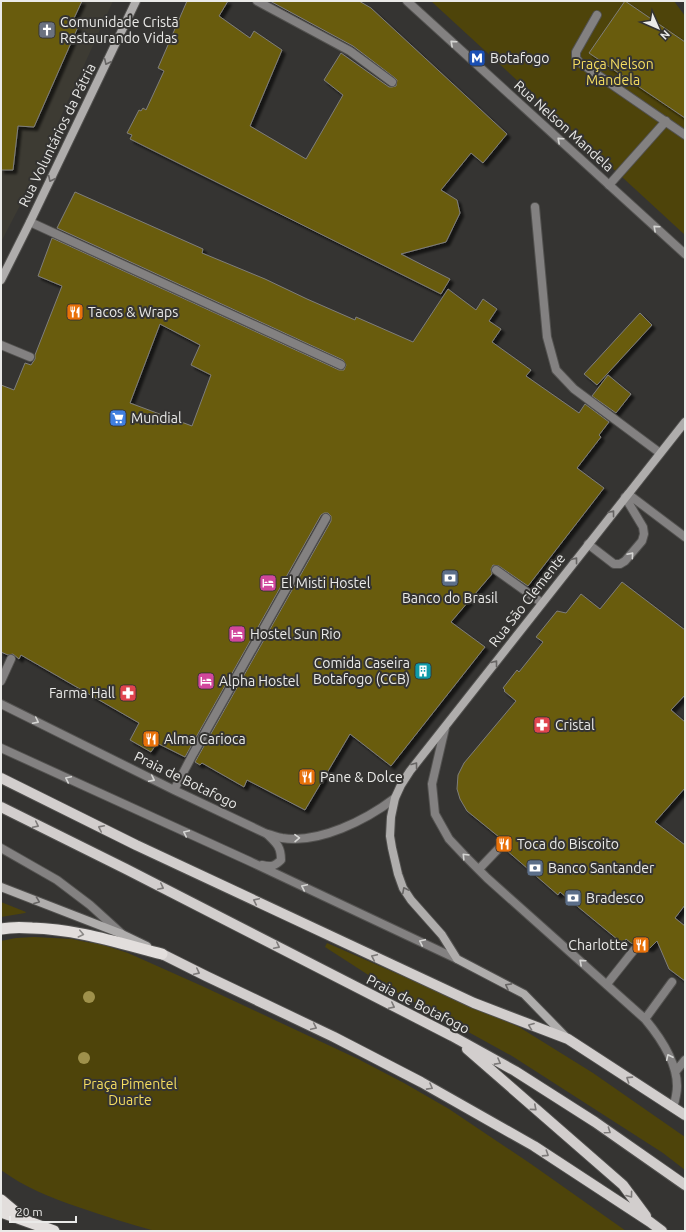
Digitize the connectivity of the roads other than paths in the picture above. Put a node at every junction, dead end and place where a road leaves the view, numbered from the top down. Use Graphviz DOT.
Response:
graph roads {
  1 [pos="136,1"];
  2 [pos="257,1"];
  3 [pos="407,1"];
  4 [pos="597,15"];
  5 [pos="392,82"];
  6 [pos="666,122"];
  7 [pos="685,134"];
  8 [pos="609,185"];
  9 [pos="535,208"];
  10 [pos="30,222"];
  11 [pos="685,254"];
  12 [pos="1,280"];
  13 [pos="1,345"];
  14 [pos="30,357"];
  15 [pos="341,365"];
  16 [pos="685,422"];
  17 [pos="660,453"];
  18 [pos="626,495"];
  19 [pos="326,518"];
  20 [pos="685,537"];
  21 [pos="588,544"];
  22 [pos="496,570"];
  23 [pos="542,603"];
  24 [pos="11,659"];
  25 [pos="1,681"];
  26 [pos="1,704"];
  27 [pos="445,728"];
  28 [pos="1,748"];
  29 [pos="1,778"];
  30 [pos="174,790"];
  31 [pos="395,798"];
  32 [pos="1,807"];
  33 [pos="267,834"];
  34 [pos="501,846"];
  35 [pos="1,848"];
  36 [pos="249,861"];
  37 [pos="479,869"];
  38 [pos="1,888"];
  39 [pos="1,929"];
  40 [pos="122,934"];
  41 [pos="634,950"];
  42 [pos="162,954"];
  43 [pos="457,959"];
  44 [pos="672,982"];
  45 [pos="607,984"];
  46 [pos="645,1018"];
  47 [pos="452,1036"];
  48 [pos="568,1040"];
  49 [pos="685,1060"];
  50 [pos="676,1071"];
  51 [pos="673,1108"];
  52 [pos="685,1115"];
  53 [pos="685,1185"];
  54 [pos="1,1200"];
  55 [pos="1,1212"];
  56 [pos="26,1222"];
  57 [pos="650,1222"];
  58 [pos="54,1231"];
  59 [pos="662,1231"];
  1 -- 10 [label="main road, Rua Voluntários da Pátria, one-way"];
  2 -- 5 [label="street"];
  8 -- 3 [label="street, Rua Nelson Mandela, one-way"];
  4 -- 6 [label="street"];
  6 -- 7 [label="street"];
  6 -- 8 [label="street"];
  11 -- 8 [label="street, Rua Nelson Mandela, one-way"];
  9 -- 17 [label="street"];
  10 -- 12 [label="main road, Rua Voluntários da Pátria"];
  10 -- 15 [label="street"];
  13 -- 14 [label="street"];
  16 -- 17 [label="main road, Rua São Clemente"];
  17 -- 18 [label="main road, Rua São Clemente"];
  18 -- 20 [label="street"];
  21 -- 18 [label="main road, Rua São Clemente, one-way"];
  21 -- 18 [label="street, one-way"];
  19 -- 30 [label="street"];
  23 -- 21 [label="main road, Rua São Clemente, one-way"];
  22 -- 23 [label="street"];
  27 -- 23 [label="main road, Rua São Clemente, one-way"];
  24 -- 25 [label="street"];
  26 -- 30 [label="street, Praia de Botafogo, one-way"];
  31 -- 27 [label="main road, Rua São Clemente, one-way"];
  37 -- 27 [label="street, one-way"];
  36 -- 28 [label="street, Praia de Botafogo, one-way"];
  48 -- 29 [label="main road, Praia de Botafogo, one-way"];
  30 -- 33 [label="street, Praia de Botafogo"];
  33 -- 31 [label="street, Praia de Botafogo, one-way"];
  43 -- 31 [label="main road, one-way"];
  32 -- 47 [label="main road, Praia de Botafogo, one-way"];
  33 -- 36 [label="street"];
  34 -- 37 [label="street"];
  35 -- 40 [label="street"];
  43 -- 36 [label="street, Praia de Botafogo, one-way"];
  45 -- 37 [label="street, one-way"];
  38 -- 40 [label="main road, one-way"];
  39 -- 42 [label="highway, one-way"];
  40 -- 42 [label="main road"];
  41 -- 45 [label="street"];
  42 -- 57 [label="main road, one-way"];
  48 -- 43 [label="main road, Praia de Botafogo, one-way"];
  44 -- 46 [label="street"];
  45 -- 46 [label="street"];
  50 -- 46 [label="street, one-way"];
  47 -- 53 [label="main road, Praia de Botafogo, one-way"];
  47 -- 57 [label="main road, one-way"];
  51 -- 48 [label="main road, Praia de Botafogo, one-way"];
  49 -- 50 [label="street"];
  50 -- 51 [label="street"];
  51 -- 52 [label="main road, Praia de Botafogo"];
  54 -- 56 [label="highway"];
  55 -- 56 [label="highway"];
  56 -- 58 [label="highway"];
  57 -- 59 [label="main road"];
}
